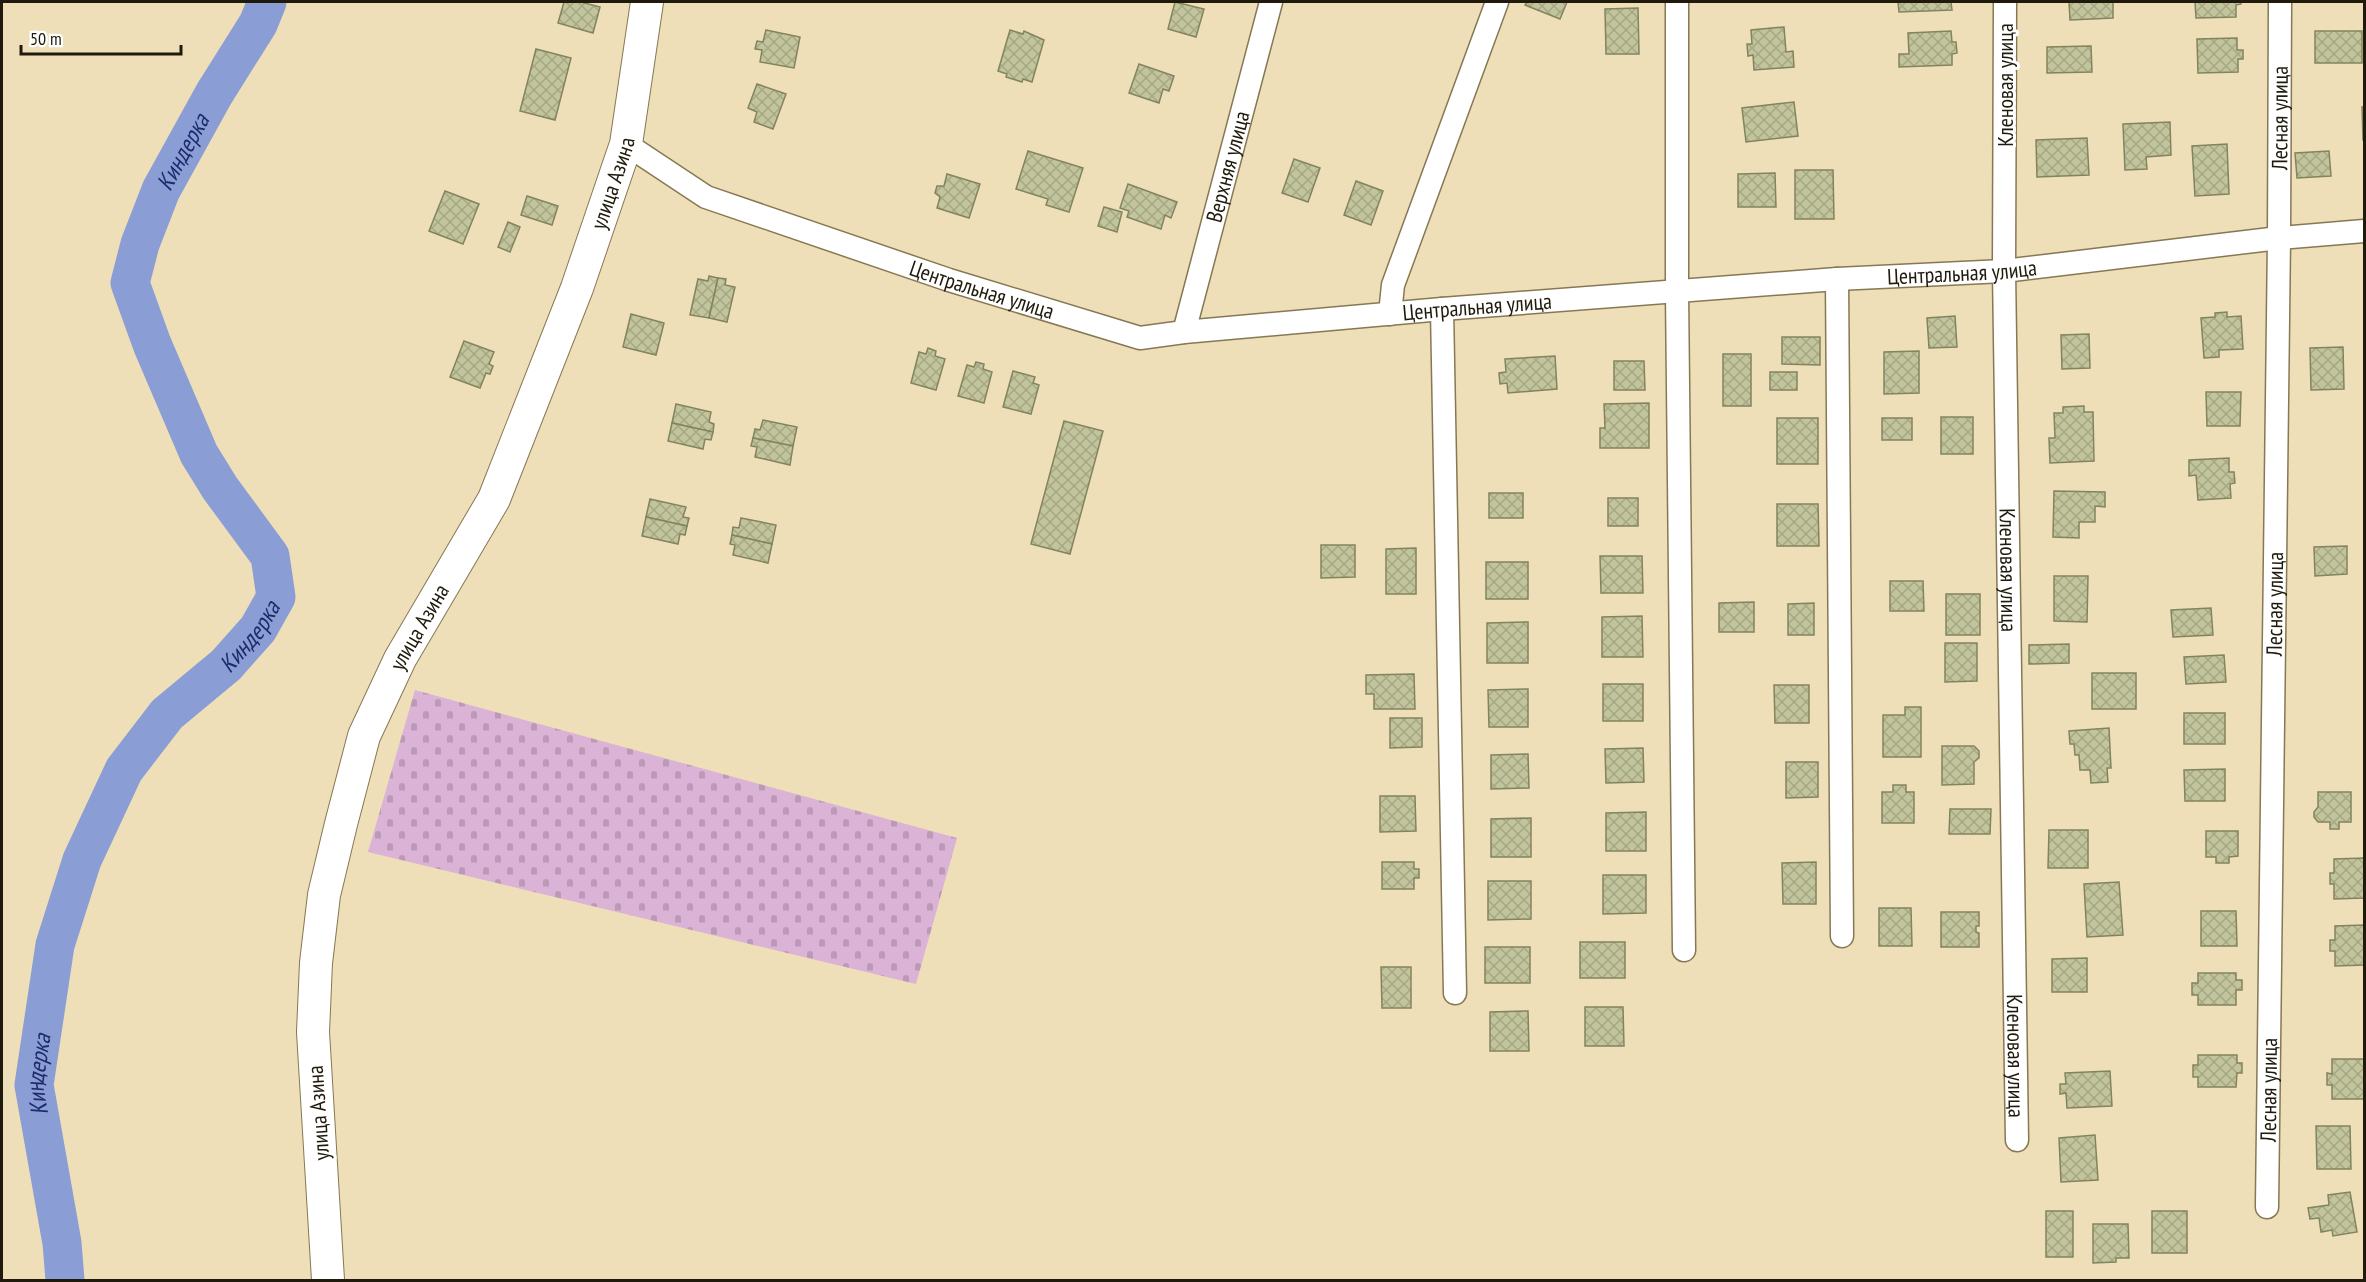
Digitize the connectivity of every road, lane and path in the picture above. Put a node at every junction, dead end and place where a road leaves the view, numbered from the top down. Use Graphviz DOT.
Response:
graph roads {
  1 [pos="647,2"];
  2 [pos="1271,2"];
  3 [pos="1497,2"];
  4 [pos="1677,2"];
  5 [pos="2005,2"];
  6 [pos="2280,2"];
  7 [pos="626,144"];
  8 [pos="2364,231"];
  9 [pos="2279,238"];
  10 [pos="2004,271"];
  11 [pos="1837,279"];
  12 [pos="1677,292"];
  13 [pos="1442,309"];
  14 [pos="1390,314"];
  15 [pos="1184,332"];
  16 [pos="1842,936"];
  17 [pos="1684,950"];
  18 [pos="1455,993"];
  19 [pos="2017,1140"];
  20 [pos="2267,1207"];
  21 [pos="328,1281"];
  1 -- 7 [label="street, улица Азина"];
  2 -- 15 [label="street, Верхняя улица"];
  3 -- 14 [label="street"];
  4 -- 12 [label="street"];
  5 -- 10 [label="street, Кленовая улица"];
  6 -- 9 [label="street, Лесная улица"];
  7 -- 15 [label="street, Центральная улица"];
  7 -- 21 [label="street, улица Азина"];
  8 -- 9 [label="street, Центральная улица"];
  9 -- 10 [label="street, Центральная улица"];
  9 -- 20 [label="street, Лесная улица"];
  10 -- 11 [label="street, Центральная улица"];
  10 -- 19 [label="street, Кленовая улица"];
  11 -- 12 [label="street, Центральная улица"];
  11 -- 16 [label="street"];
  12 -- 13 [label="street, Центральная улица"];
  12 -- 17 [label="street"];
  13 -- 14 [label="street, Центральная улица"];
  13 -- 18 [label="street"];
  14 -- 15 [label="street, Центральная улица"];
}
